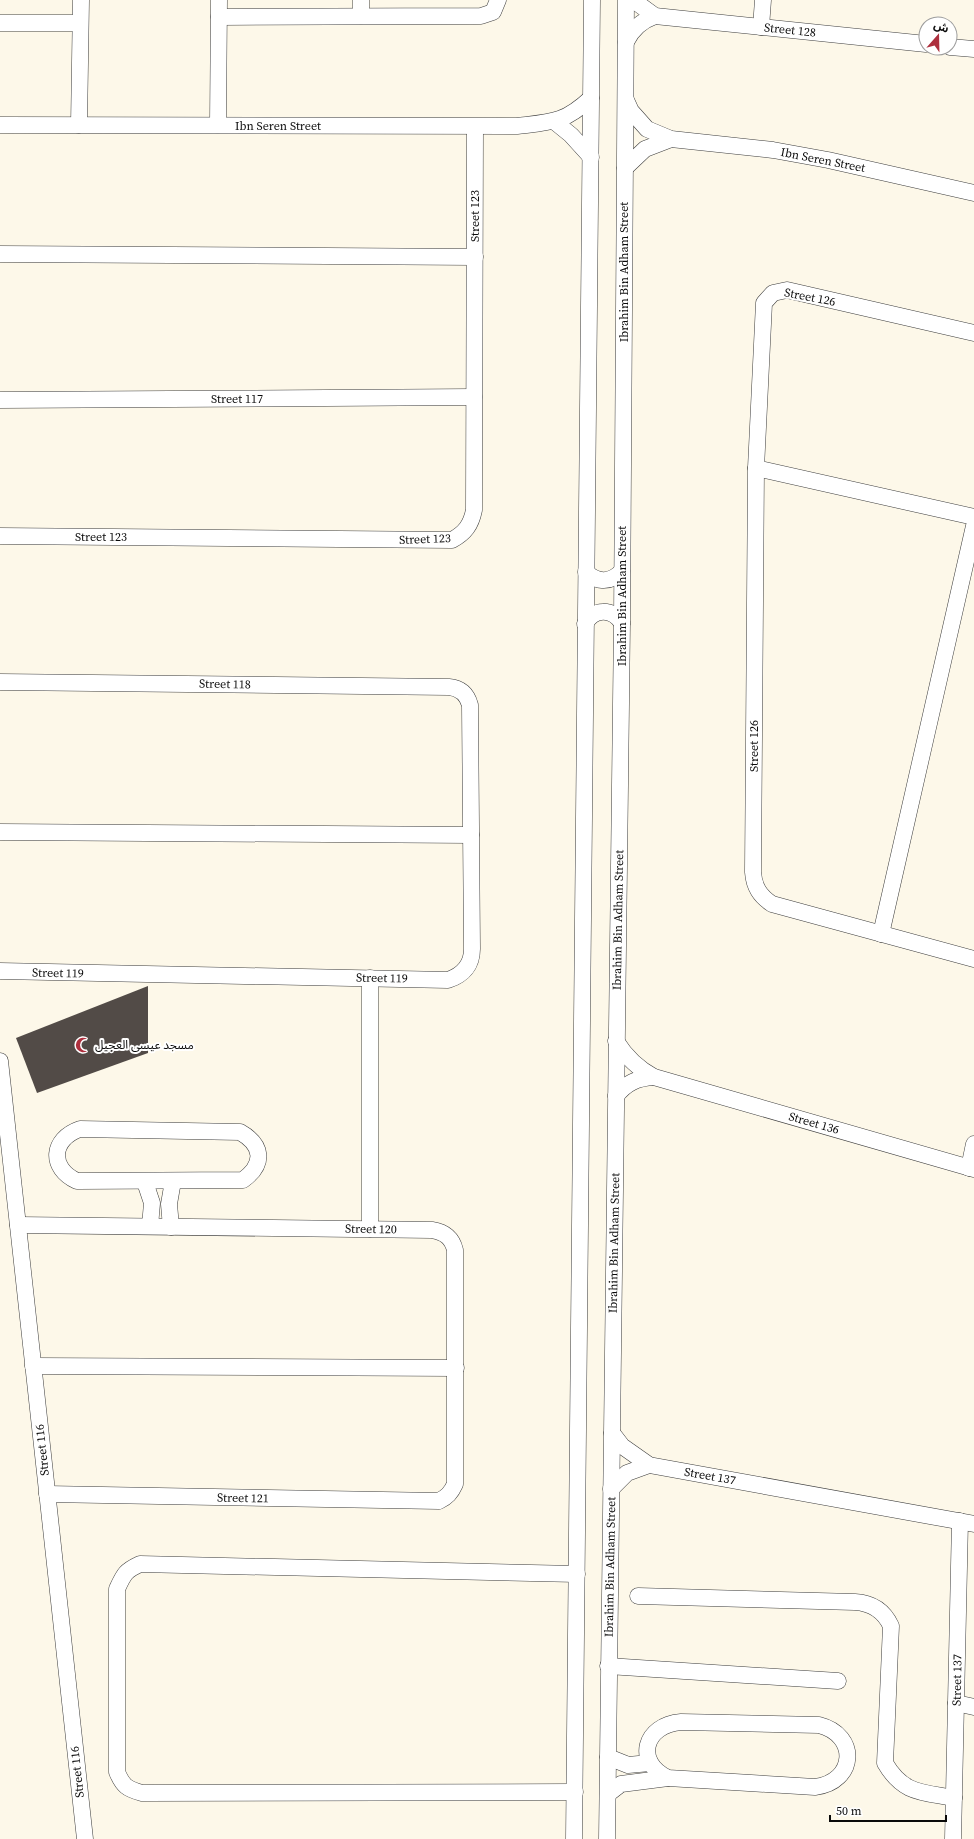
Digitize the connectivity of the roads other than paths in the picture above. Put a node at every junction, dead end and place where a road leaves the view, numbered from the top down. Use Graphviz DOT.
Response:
graph roads {
  1 [pos="81,0"];
  2 [pos="219,0"];
  3 [pos="361,0"];
  4 [pos="498,0"];
  5 [pos="592,0"];
  6 [pos="626,0"];
  7 [pos="633,0"];
  8 [pos="763,0"];
  9 [pos="361,16"];
  10 [pos="655,16"];
  11 [pos="219,17"];
  12 [pos="0,23"];
  13 [pos="80,23"];
  14 [pos="760,27"];
  15 [pos="626,42"];
  16 [pos="918,43"];
  17 [pos="958,48"];
  18 [pos="974,49"];
  19 [pos="591,98"];
  20 [pos="626,99"];
  21 [pos="555,122"];
  22 [pos="0,125"];
  23 [pos="79,125"];
  24 [pos="218,125"];
  25 [pos="476,127"];
  26 [pos="671,139"];
  27 [pos="591,157"];
  28 [pos="625,168"];
  29 [pos="974,193"];
  30 [pos="0,254"];
  31 [pos="475,257"];
  32 [pos="974,333"];
  33 [pos="474,397"];
  34 [pos="0,400"];
  35 [pos="756,468"];
  36 [pos="974,517"];
  37 [pos="974,526"];
  38 [pos="0,536"];
  39 [pos="622,571"];
  40 [pos="586,572"];
  41 [pos="622,623"];
  42 [pos="585,624"];
  43 [pos="0,682"];
  44 [pos="449,687"];
  45 [pos="0,832"];
  46 [pos="471,835"];
  47 [pos="881,934"];
  48 [pos="974,959"];
  49 [pos="0,972"];
  50 [pos="370,978"];
  51 [pos="616,1041"];
  52 [pos="0,1061"];
  53 [pos="654,1077"];
  54 [pos="616,1096"];
  55 [pos="974,1144"];
  56 [pos="972,1169"];
  57 [pos="173,1181"];
  58 [pos="145,1182"];
  59 [pos="18,1225"];
  60 [pos="150,1226"];
  61 [pos="171,1227"];
  62 [pos="370,1229"];
  63 [pos="33,1366"];
  64 [pos="456,1368"];
  65 [pos="612,1433"];
  66 [pos="649,1465"];
  67 [pos="611,1489"];
  68 [pos="47,1494"];
  69 [pos="439,1502"];
  70 [pos="967,1522"];
  71 [pos="577,1574"];
  72 [pos="638,1596"];
  73 [pos="608,1666"];
  74 [pos="838,1682"];
  75 [pos="956,1703"];
  76 [pos="974,1706"];
  77 [pos="608,1757"];
  78 [pos="650,1763"];
  79 [pos="668,1778"];
  80 [pos="575,1792"];
  81 [pos="608,1794"];
  82 [pos="954,1798"];
  83 [pos="85,1839"];
  84 [pos="574,1839"];
  85 [pos="607,1839"];
  86 [pos="953,1839"];
  1 -- 13 [label="street"];
  2 -- 11 [label="street"];
  3 -- 9 [label="street"];
  4 -- 9 [label="street"];
  5 -- 19 [label="street"];
  6 -- 15 [label="street, Ibrahim Bin Adham Street"];
  7 -- 10 [label="street"];
  8 -- 14 [label="street"];
  9 -- 11 [label="street"];
  10 -- 14 [label="street, Street 128"];
  10 -- 15 [label="street"];
  11 -- 24 [label="street"];
  12 -- 13 [label="street"];
  13 -- 23 [label="street"];
  14 -- 16 [label="street, Street 128"];
  15 -- 20 [label="street, Ibrahim Bin Adham Street"];
  17 -- 18 [label="street"];
  19 -- 21 [label="street, Ibn Seren Street"];
  19 -- 27 [label="street"];
  20 -- 26 [label="street, Ibn Seren Street"];
  20 -- 28 [label="street, Ibrahim Bin Adham Street"];
  21 -- 25 [label="street, Ibn Seren Street"];
  21 -- 27 [label="street"];
  22 -- 23 [label="street, Ibn Seren Street"];
  23 -- 24 [label="street, Ibn Seren Street"];
  24 -- 25 [label="street, Ibn Seren Street"];
  25 -- 31 [label="street, Street 123"];
  26 -- 28 [label="street, Ibn Seren Street"];
  26 -- 29 [label="street, Ibn Seren Street"];
  27 -- 40 [label="street"];
  28 -- 39 [label="street, Ibrahim Bin Adham Street"];
  30 -- 31 [label="street"];
  31 -- 33 [label="street, Street 123"];
  32 -- 35 [label="street, Street 126"];
  33 -- 34 [label="street, Street 117"];
  33 -- 38 [label="street, Street 123"];
  35 -- 36 [label="street"];
  35 -- 47 [label="street, Street 126"];
  37 -- 47 [label="street"];
  39 -- 40 [label="street"];
  39 -- 41 [label="street, Ibrahim Bin Adham Street"];
  40 -- 42 [label="street"];
  41 -- 42 [label="street"];
  41 -- 51 [label="street, Ibrahim Bin Adham Street"];
  42 -- 71 [label="street"];
  43 -- 44 [label="street, Street 118"];
  44 -- 46 [label="street, Street 119"];
  45 -- 46 [label="street"];
  46 -- 50 [label="street, Street 119"];
  47 -- 48 [label="street, Street 126"];
  49 -- 50 [label="street, Street 119"];
  50 -- 62 [label="street"];
  51 -- 53 [label="street, Street 136"];
  51 -- 54 [label="street, Ibrahim Bin Adham Street"];
  52 -- 59 [label="street, Street 116"];
  53 -- 54 [label="street, Street 136"];
  53 -- 56 [label="street, Street 136"];
  54 -- 65 [label="street, Ibrahim Bin Adham Street"];
  55 -- 56 [label="street"];
  57 -- 58 [label="street"];
  57 -- 58 [label="street"];
  57 -- 61 [label="street"];
  58 -- 60 [label="street"];
  59 -- 60 [label="street, Street 120"];
  59 -- 63 [label="street, Street 116"];
  60 -- 61 [label="street, Street 120"];
  61 -- 62 [label="street, Street 120"];
  62 -- 64 [label="street, Street 120"];
  63 -- 64 [label="street"];
  63 -- 68 [label="street, Street 116"];
  64 -- 69 [label="street, Street 120"];
  65 -- 66 [label="street, Street 137"];
  65 -- 67 [label="street, Ibrahim Bin Adham Street"];
  66 -- 67 [label="street"];
  66 -- 70 [label="street, Street 137"];
  67 -- 73 [label="street, Ibrahim Bin Adham Street"];
  68 -- 69 [label="street, Street 121"];
  68 -- 83 [label="street, Street 116"];
  70 -- 75 [label="street, Street 137"];
  71 -- 80 [label="street"];
  71 -- 80 [label="street"];
  72 -- 82 [label="street"];
  73 -- 74 [label="street"];
  73 -- 77 [label="street, Ibrahim Bin Adham Street"];
  75 -- 76 [label="street"];
  75 -- 82 [label="street, Street 137"];
  77 -- 78 [label="street"];
  77 -- 81 [label="street, Ibrahim Bin Adham Street"];
  78 -- 79 [label="street"];
  78 -- 79 [label="street"];
  79 -- 81 [label="street"];
  80 -- 84 [label="street"];
  81 -- 85 [label="street, Ibrahim Bin Adham Street"];
  82 -- 86 [label="street, Street 137"];
}
